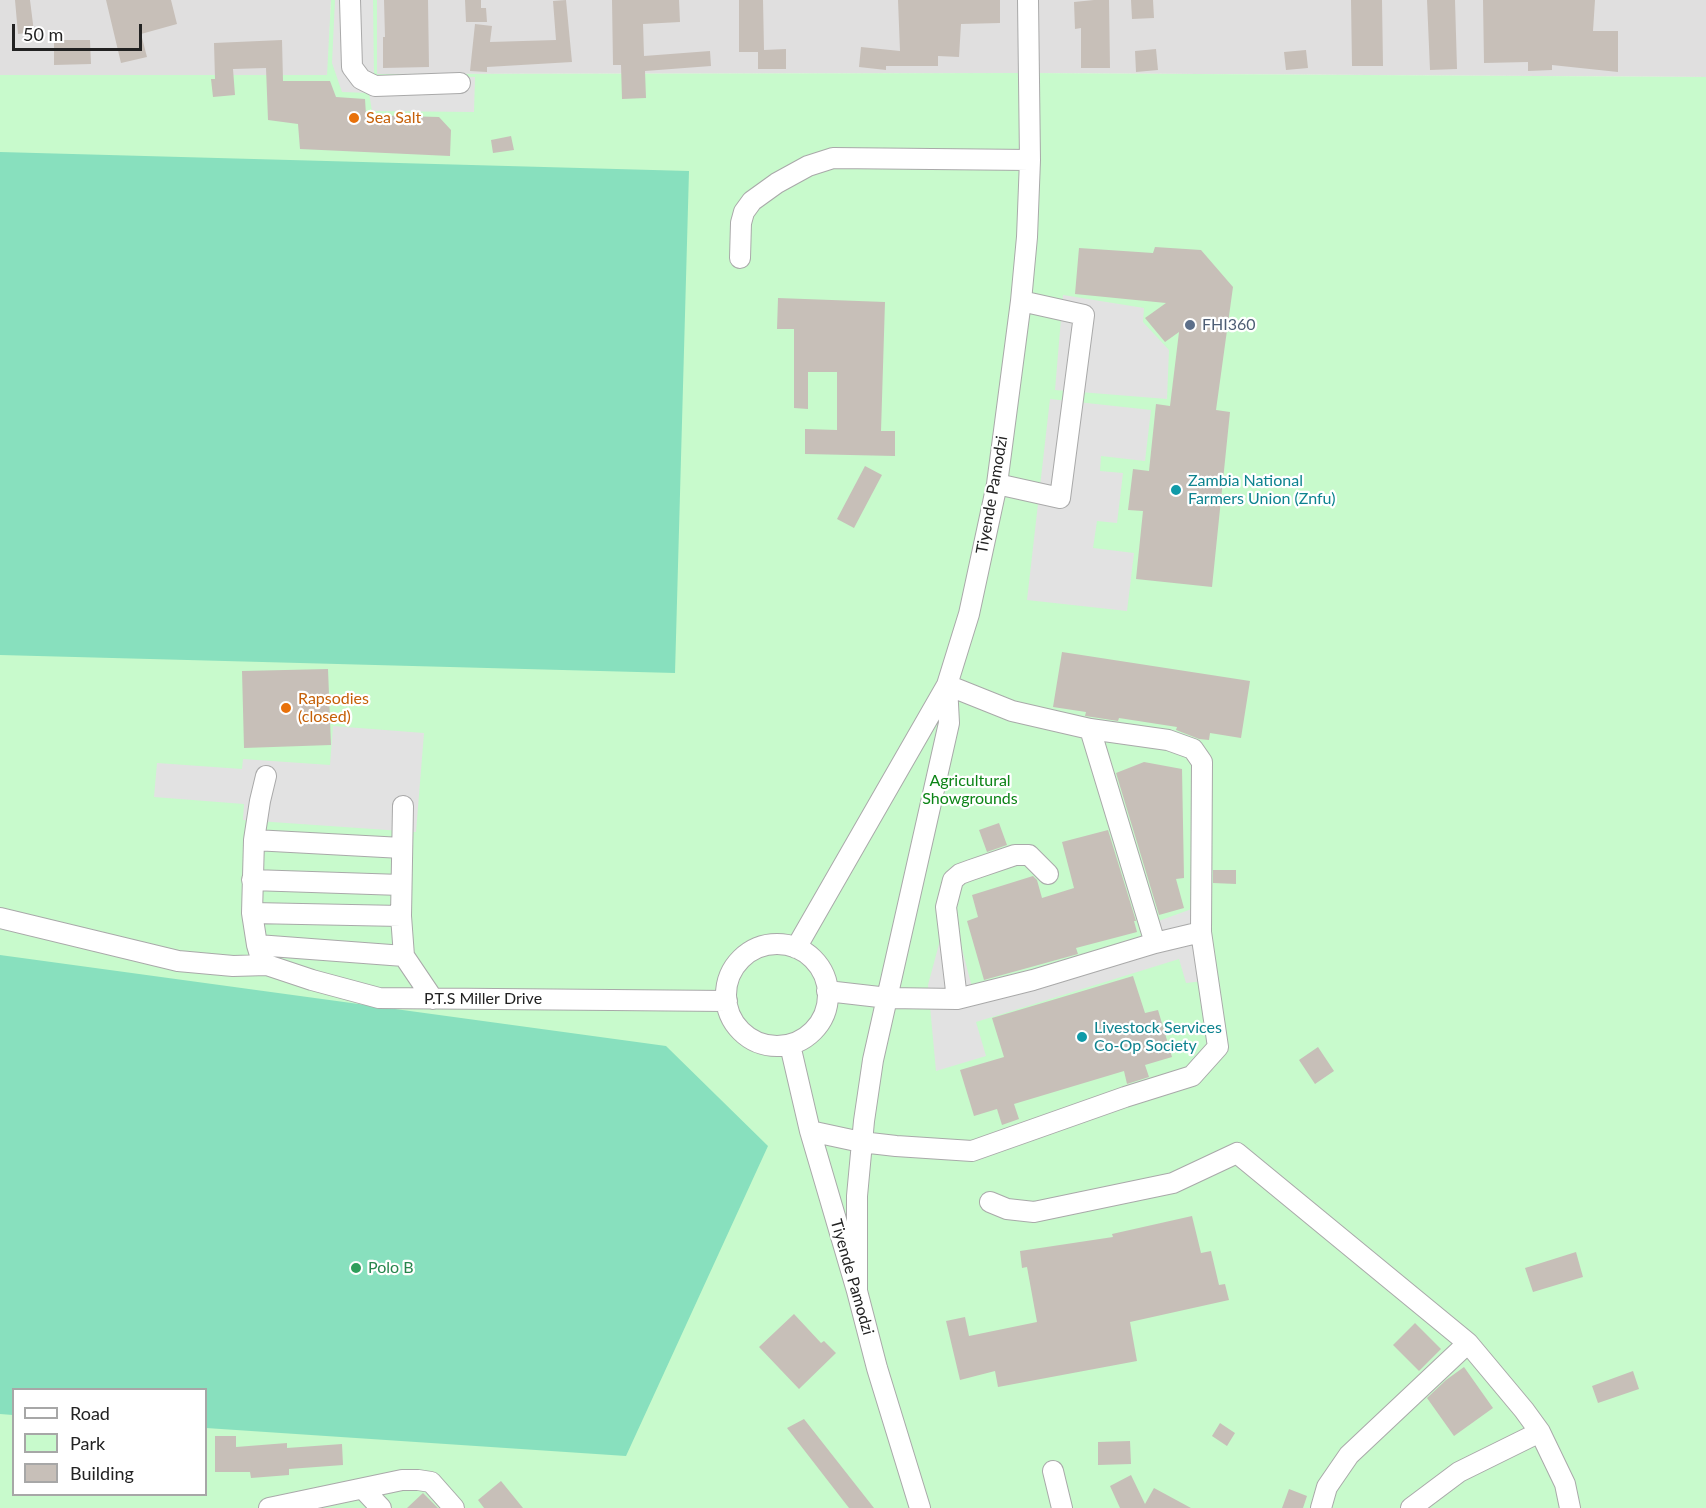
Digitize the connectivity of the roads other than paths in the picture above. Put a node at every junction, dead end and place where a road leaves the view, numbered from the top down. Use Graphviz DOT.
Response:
graph roads {
  1 [pos="350,0"];
  2 [pos="1028,0"];
  3 [pos="460,82"];
  4 [pos="1029,159"];
  5 [pos="740,258"];
  6 [pos="1021,301"];
  7 [pos="997,484"];
  8 [pos="948,685"];
  9 [pos="1089,729"];
  10 [pos="266,776"];
  11 [pos="403,806"];
  12 [pos="254,840"];
  13 [pos="402,848"];
  14 [pos="1048,874"];
  15 [pos="252,880"];
  16 [pos="400,885"];
  17 [pos="252,913"];
  18 [pos="401,916"];
  19 [pos="0,918"];
  20 [pos="1201,932"];
  21 [pos="1155,943"];
  22 [pos="257,945"];
  23 [pos="796,948"];
  24 [pos="404,956"];
  25 [pos="267,965"];
  26 [pos="827,991"];
  27 [pos="888,998"];
  28 [pos="433,999"];
  29 [pos="957,999"];
  30 [pos="727,1000"];
  31 [pos="790,1045"];
  32 [pos="810,1131"];
  33 [pos="861,1142"];
  34 [pos="990,1202"];
  35 [pos="857,1291"];
  36 [pos="1468,1343"];
  37 [pos="1540,1432"];
  38 [pos="1053,1471"];
  39 [pos="364,1490"];
  40 [pos="269,1508"];
  41 [pos="381,1508"];
  42 [pos="454,1508"];
  43 [pos="920,1508"];
  44 [pos="1062,1508"];
  45 [pos="1321,1508"];
  46 [pos="1411,1508"];
  47 [pos="1570,1508"];
  1 -- 3 [label="lane"];
  2 -- 4 [label="lane, Tiyende Pamodzi"];
  4 -- 5 [label="lane"];
  4 -- 6 [label="lane, Tiyende Pamodzi"];
  6 -- 7 [label="lane, Tiyende Pamodzi"];
  6 -- 7 [label="lane"];
  7 -- 8 [label="lane, Tiyende Pamodzi"];
  8 -- 9 [label="lane"];
  8 -- 23 [label="lane, Tiyende Pamodzi"];
  8 -- 27 [label="lane"];
  9 -- 20 [label="lane"];
  9 -- 21 [label="lane"];
  10 -- 12 [label="lane"];
  11 -- 13 [label="lane"];
  12 -- 13 [label="lane"];
  12 -- 15 [label="lane"];
  13 -- 16 [label="lane"];
  14 -- 29 [label="lane"];
  15 -- 16 [label="lane"];
  15 -- 17 [label="lane"];
  16 -- 18 [label="lane"];
  17 -- 18 [label="lane"];
  17 -- 22 [label="lane"];
  18 -- 24 [label="lane"];
  19 -- 25 [label="lane"];
  20 -- 21 [label="lane"];
  20 -- 33 [label="lane"];
  21 -- 29 [label="lane"];
  22 -- 24 [label="lane"];
  22 -- 25 [label="lane"];
  23 -- 26 [label="lane"];
  23 -- 30 [label="lane"];
  24 -- 28 [label="lane"];
  25 -- 28 [label="lane, P.T.S Miller Drive"];
  26 -- 27 [label="lane"];
  26 -- 31 [label="lane"];
  27 -- 29 [label="lane"];
  27 -- 33 [label="lane"];
  28 -- 30 [label="lane, P.T.S Miller Drive"];
  30 -- 31 [label="lane"];
  31 -- 32 [label="lane, Tiyende Pamodzi"];
  32 -- 33 [label="lane"];
  32 -- 35 [label="lane, Tiyende Pamodzi"];
  33 -- 35 [label="lane"];
  34 -- 36 [label="lane"];
  35 -- 43 [label="lane, Tiyende Pamodzi"];
  36 -- 37 [label="lane"];
  36 -- 45 [label="lane"];
  37 -- 46 [label="lane"];
  37 -- 47 [label="lane"];
  38 -- 44 [label="lane"];
  39 -- 40 [label="lane"];
  39 -- 41 [label="lane"];
  39 -- 42 [label="lane"];
}
